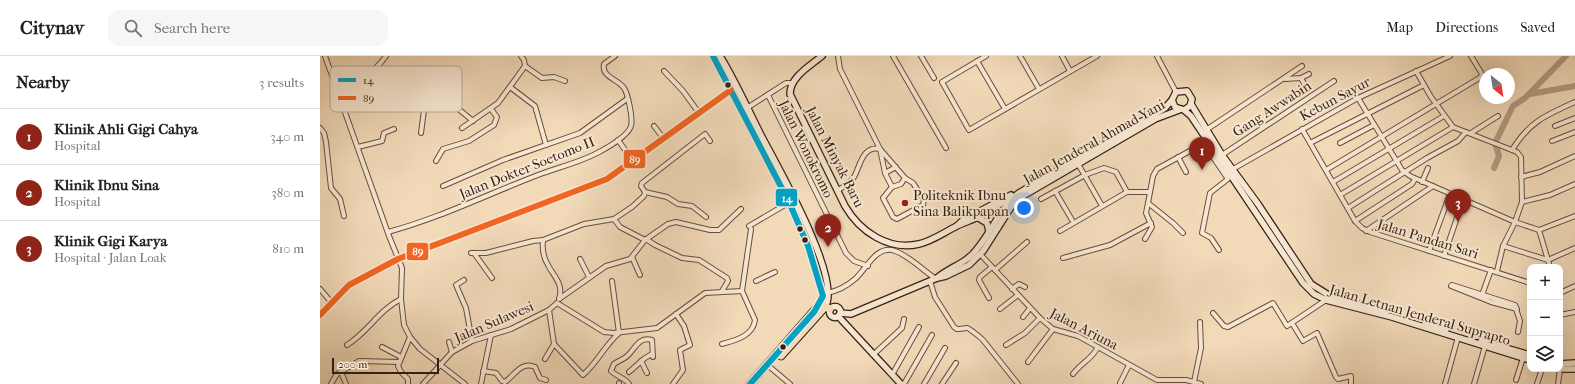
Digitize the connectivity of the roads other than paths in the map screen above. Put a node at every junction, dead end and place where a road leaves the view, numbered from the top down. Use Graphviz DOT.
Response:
graph roads {
  1 [pos="325,56"];
  2 [pos="386,56"];
  3 [pos="521,56"];
  4 [pos="615,56"];
  5 [pos="713,56"];
  6 [pos="720,56"];
  7 [pos="822,56"];
  8 [pos="838,56"];
  9 [pos="893,56"];
  10 [pos="921,56"];
  11 [pos="986,56"];
  12 [pos="1020,56"];
  13 [pos="1062,56"];
  14 [pos="1097,56"];
  15 [pos="1157,56"];
  16 [pos="1450,56"];
  17 [pos="1471,56"];
  18 [pos="1445,57"];
  19 [pos="977,61"];
  20 [pos="377,66"];
  21 [pos="525,66"];
  22 [pos="1302,66"];
  23 [pos="330,70"];
  24 [pos="1416,70"];
  25 [pos="1070,71"];
  26 [pos="664,72"];
  27 [pos="1308,74"];
  28 [pos="798,76"];
  29 [pos="934,78"];
  30 [pos="1301,78"];
  31 [pos="1283,79"];
  32 [pos="565,81"];
  33 [pos="1334,81"];
  34 [pos="793,83"];
  35 [pos="1424,85"];
  36 [pos="510,87"];
  37 [pos="1306,87"];
  38 [pos="1039,89"];
  39 [pos="731,90"];
  40 [pos="790,90"];
  41 [pos="1176,92"];
  42 [pos="768,95"];
  43 [pos="1358,98"];
  44 [pos="627,99"];
  45 [pos="1172,100"];
  46 [pos="1575,102"];
  47 [pos="1191,104"];
  48 [pos="1436,104"];
  49 [pos="747,108"];
  50 [pos="491,109"];
  51 [pos="1005,109"];
  52 [pos="1182,110"];
  53 [pos="345,112"];
  54 [pos="424,112"];
  55 [pos="461,112"];
  56 [pos="699,113"];
  57 [pos="1368,114"];
  58 [pos="1444,116"];
  59 [pos="1498,116"];
  60 [pos="1575,118"];
  61 [pos="472,121"];
  62 [pos="1374,125"];
  63 [pos="654,126"];
  64 [pos="1555,126"];
  65 [pos="1453,127"];
  66 [pos="320,128"];
  67 [pos="462,128"];
  68 [pos="394,129"];
  69 [pos="1302,129"];
  70 [pos="1206,130"];
  71 [pos="1575,132"];
  72 [pos="421,133"];
  73 [pos="1469,133"];
  74 [pos="1381,136"];
  75 [pos="664,139"];
  76 [pos="618,140"];
  77 [pos="710,141"];
  78 [pos="1208,141"];
  79 [pos="1552,141"];
  80 [pos="1310,143"];
  81 [pos="1340,143"];
  82 [pos="546,145"];
  83 [pos="358,147"];
  84 [pos="946,148"];
  85 [pos="880,149"];
  86 [pos="1389,149"];
  87 [pos="1512,150"];
  88 [pos="1220,154"];
  89 [pos="1575,156"];
  90 [pos="1178,157"];
  91 [pos="1396,160"];
  92 [pos="436,161"];
  93 [pos="633,161"];
  94 [pos="1078,164"];
  95 [pos="896,167"];
  96 [pos="1428,168"];
  97 [pos="1233,169"];
  98 [pos="1326,170"];
  99 [pos="1186,172"];
  100 [pos="1404,172"];
  101 [pos="885,173"];
  102 [pos="1085,175"];
  103 [pos="1521,176"];
  104 [pos="905,178"];
  105 [pos="1415,179"];
  106 [pos="1333,182"];
  107 [pos="1422,182"];
  108 [pos="1575,184"];
  109 [pos="443,186"];
  110 [pos="1433,186"];
  111 [pos="892,187"];
  112 [pos="1126,190"];
  113 [pos="837,191"];
  114 [pos="645,192"];
  115 [pos="1055,192"];
  116 [pos="1149,193"];
  117 [pos="1450,194"];
  118 [pos="1019,195"];
  119 [pos="1340,195"];
  120 [pos="795,199"];
  121 [pos="1012,199"];
  122 [pos="1041,199"];
  123 [pos="1463,200"];
  124 [pos="789,202"];
  125 [pos="1522,202"];
  126 [pos="1148,203"];
  127 [pos="1101,204"];
  128 [pos="1348,208"];
  129 [pos="741,209"];
  130 [pos="344,216"];
  131 [pos="1575,216"];
  132 [pos="706,217"];
  133 [pos="977,217"];
  134 [pos="614,219"];
  135 [pos="1072,220"];
  136 [pos="1355,221"];
  137 [pos="1515,222"];
  138 [pos="1150,223"];
  139 [pos="956,226"];
  140 [pos="1060,230"];
  141 [pos="1539,230"];
  142 [pos="989,231"];
  143 [pos="1366,231"];
  144 [pos="388,232"];
  145 [pos="1183,233"];
  146 [pos="1146,239"];
  147 [pos="543,240"];
  148 [pos="646,240"];
  149 [pos="1027,242"];
  150 [pos="1503,246"];
  151 [pos="1575,248"];
  152 [pos="1219,250"];
  153 [pos="1430,251"];
  154 [pos="980,254"];
  155 [pos="1444,256"];
  156 [pos="632,257"];
  157 [pos="1063,258"];
  158 [pos="580,259"];
  159 [pos="398,260"];
  160 [pos="1548,260"];
  161 [pos="1292,262"];
  162 [pos="1549,264"];
  163 [pos="868,266"];
  164 [pos="991,266"];
  165 [pos="1491,270"];
  166 [pos="1497,271"];
  167 [pos="774,272"];
  168 [pos="640,275"];
  169 [pos="589,277"];
  170 [pos="492,278"];
  171 [pos="934,279"];
  172 [pos="464,280"];
  173 [pos="612,281"];
  174 [pos="756,281"];
  175 [pos="1527,282"];
  176 [pos="1575,286"];
  177 [pos="1025,287"];
  178 [pos="320,289"];
  179 [pos="1012,289"];
  180 [pos="722,291"];
  181 [pos="742,291"];
  182 [pos="1563,292"];
  183 [pos="826,293"];
  184 [pos="1018,295"];
  185 [pos="1482,296"];
  186 [pos="401,298"];
  187 [pos="989,298"];
  188 [pos="1326,300"];
  189 [pos="558,301"];
  190 [pos="332,302"];
  191 [pos="1030,308"];
  192 [pos="826,309"];
  193 [pos="1000,309"];
  194 [pos="549,310"];
  195 [pos="1575,312"];
  196 [pos="839,313"];
  197 [pos="1213,313"];
  198 [pos="676,314"];
  199 [pos="1563,314"];
  200 [pos="320,315"];
  201 [pos="1023,317"];
  202 [pos="1040,318"];
  203 [pos="904,319"];
  204 [pos="1200,322"];
  205 [pos="1412,322"];
  206 [pos="1292,323"];
  207 [pos="920,327"];
  208 [pos="652,328"];
  209 [pos="1053,328"];
  210 [pos="619,332"];
  211 [pos="1518,332"];
  212 [pos="491,335"];
  213 [pos="932,335"];
  214 [pos="410,337"];
  215 [pos="1458,337"];
  216 [pos="652,340"];
  217 [pos="449,342"];
  218 [pos="472,342"];
  219 [pos="554,344"];
  220 [pos="722,344"];
  221 [pos="347,345"];
  222 [pos="1006,345"];
  223 [pos="1485,346"];
  224 [pos="382,347"];
  225 [pos="945,348"];
  226 [pos="1098,348"];
  227 [pos="452,352"];
  228 [pos="1527,354"];
  229 [pos="873,355"];
  230 [pos="401,357"];
  231 [pos="1523,358"];
  232 [pos="545,359"];
  233 [pos="1527,359"];
  234 [pos="641,361"];
  235 [pos="399,362"];
  236 [pos="1028,362"];
  237 [pos="956,363"];
  238 [pos="1575,363"];
  239 [pos="1563,364"];
  240 [pos="442,365"];
  241 [pos="1129,365"];
  242 [pos="771,368"];
  243 [pos="1563,369"];
  244 [pos="1575,369"];
  245 [pos="483,371"];
  246 [pos="341,372"];
  247 [pos="629,372"];
  248 [pos="1541,372"];
  249 [pos="1559,372"];
  250 [pos="647,373"];
  251 [pos="1073,374"];
  252 [pos="892,375"];
  253 [pos="546,380"];
  254 [pos="1516,380"];
  255 [pos="1167,382"];
  256 [pos="1194,382"];
  257 [pos="900,383"];
  258 [pos="1120,383"];
  259 [pos="331,384"];
  260 [pos="346,384"];
  261 [pos="408,384"];
  262 [pos="424,384"];
  263 [pos="465,384"];
  264 [pos="481,384"];
  265 [pos="629,384"];
  266 [pos="674,384"];
  267 [pos="750,384"];
  268 [pos="756,384"];
  269 [pos="790,384"];
  270 [pos="924,384"];
  271 [pos="942,384"];
  272 [pos="1018,384"];
  273 [pos="1201,384"];
  274 [pos="1351,384"];
  275 [pos="1445,384"];
  276 [pos="1474,384"];
  277 [pos="1537,384"];
  278 [pos="1558,384"];
  1 -- 23 [label="street"];
  2 -- 20 [label="street"];
  3 -- 21 [label="street"];
  4 -- 44 [label="street, Jalan Dokter Soetomo II"];
  5 -- 39 [label="main road"];
  6 -- 49 [label="main road"];
  7 -- 28 [label="main road"];
  8 -- 85 [label="street"];
  9 -- 84 [label="street"];
  10 -- 29 [label="street"];
  11 -- 19 [label="street"];
  12 -- 38 [label="street"];
  13 -- 25 [label="street"];
  14 -- 25 [label="street"];
  15 -- 41 [label="street"];
  16 -- 18 [label="street, Kebun Sayur"];
  17 -- 48 [label="street"];
  18 -- 24 [label="street, Kebun Sayur"];
  19 -- 51 [label="street"];
  19 -- 51 [label="street"];
  21 -- 32 [label="street"];
  21 -- 36 [label="street"];
  22 -- 31 [label="street"];
  24 -- 35 [label="street"];
  24 -- 43 [label="street, Kebun Sayur"];
  25 -- 38 [label="street"];
  26 -- 56 [label="street"];
  27 -- 30 [label="street"];
  28 -- 34 [label="main road"];
  28 -- 40 [label="main road"];
  30 -- 31 [label="street"];
  30 -- 37 [label="street"];
  31 -- 70 [label="street"];
  33 -- 88 [label="street, Gang Awwabin"];
  34 -- 40 [label="main road"];
  34 -- 42 [label="street"];
  35 -- 48 [label="street"];
  35 -- 57 [label="street"];
  36 -- 50 [label="street"];
  36 -- 82 [label="street"];
  38 -- 51 [label="street"];
  39 -- 56 [label="street"];
  39 -- 124 [label="main road"];
  40 -- 113 [label="main road, Jalan Minyak Baru"];
  41 -- 45 [label="main road"];
  41 -- 47 [label="main road"];
  42 -- 49 [label="street"];
  42 -- 163 [label="street, Jalan Wonokromo"];
  43 -- 57 [label="street"];
  43 -- 69 [label="street, Kebun Sayur"];
  44 -- 76 [label="street, Jalan Dokter Soetomo II"];
  44 -- 82 [label="street"];
  45 -- 52 [label="main road"];
  45 -- 94 [label="main road, Jalan Jenderal Ahmad Yani"];
  46 -- 87 [label="street"];
  47 -- 52 [label="main road"];
  47 -- 70 [label="main road, Jalan Letnan Jenderal Suprapto"];
  48 -- 58 [label="street"];
  48 -- 74 [label="street"];
  49 -- 120 [label="main road"];
  50 -- 61 [label="street"];
  50 -- 92 [label="street"];
  52 -- 78 [label="main road, Jalan Letnan Jenderal Suprapto"];
  52 -- 94 [label="main road, Jalan Jenderal Ahmad Yani"];
  53 -- 83 [label="street"];
  54 -- 72 [label="street"];
  55 -- 61 [label="street"];
  56 -- 75 [label="street"];
  57 -- 62 [label="street"];
  57 -- 80 [label="street"];
  58 -- 65 [label="street"];
  58 -- 86 [label="street"];
  59 -- 73 [label="street"];
  60 -- 64 [label="street"];
  61 -- 67 [label="street"];
  62 -- 74 [label="street"];
  62 -- 81 [label="street"];
  63 -- 75 [label="street"];
  65 -- 73 [label="street"];
  65 -- 91 [label="street"];
  66 -- 130 [label="street"];
  68 -- 83 [label="street"];
  69 -- 80 [label="street, Jalan Pandan Sari"];
  69 -- 97 [label="street, Kebun Sayur"];
  70 -- 88 [label="main road, Jalan Letnan Jenderal Suprapto"];
  71 -- 79 [label="street"];
  73 -- 87 [label="street"];
  73 -- 100 [label="street"];
  74 -- 86 [label="street"];
  74 -- 98 [label="street"];
  75 -- 93 [label="street"];
  76 -- 93 [label="street"];
  76 -- 144 [label="street, Jalan Dokter Soetomo II"];
  77 -- 114 [label="street"];
  78 -- 88 [label="main road, Jalan Letnan Jenderal Suprapto"];
  78 -- 90 [label="street"];
  80 -- 98 [label="street, Jalan Pandan Sari"];
  82 -- 109 [label="street"];
  83 -- 144 [label="street"];
  85 -- 95 [label="street"];
  85 -- 101 [label="street"];
  85 -- 113 [label="street"];
  86 -- 91 [label="street"];
  86 -- 106 [label="street"];
  87 -- 103 [label="street"];
  88 -- 97 [label="main road, Jalan Letnan Jenderal Suprapto"];
  88 -- 152 [label="street"];
  88 -- 161 [label="main road, Jalan Letnan Jenderal Suprapto"];
  89 -- 103 [label="street"];
  90 -- 99 [label="street"];
  90 -- 116 [label="street"];
  91 -- 100 [label="street"];
  91 -- 119 [label="street"];
  93 -- 159 [label="street"];
  94 -- 102 [label="street"];
  94 -- 118 [label="main road, Jalan Jenderal Ahmad Yani"];
  95 -- 101 [label="street"];
  95 -- 104 [label="street"];
  96 -- 107 [label="street"];
  97 -- 161 [label="main road, Jalan Letnan Jenderal Suprapto"];
  98 -- 106 [label="street, Jalan Pandan Sari"];
  100 -- 105 [label="street"];
  100 -- 128 [label="street"];
  101 -- 111 [label="street"];
  102 -- 112 [label="street"];
  102 -- 115 [label="street"];
  102 -- 127 [label="street"];
  103 -- 125 [label="street"];
  104 -- 111 [label="street"];
  104 -- 111 [label="street"];
  105 -- 107 [label="street"];
  105 -- 136 [label="street"];
  106 -- 119 [label="street, Jalan Pandan Sari"];
  107 -- 110 [label="street"];
  108 -- 125 [label="street"];
  110 -- 117 [label="street"];
  110 -- 143 [label="street"];
  113 -- 139 [label="main road, Jalan Minyak Baru"];
  114 -- 132 [label="street"];
  114 -- 134 [label="street"];
  115 -- 122 [label="street"];
  115 -- 135 [label="street"];
  116 -- 126 [label="street"];
  116 -- 140 [label="street"];
  117 -- 123 [label="street"];
  117 -- 153 [label="street"];
  118 -- 121 [label="main road, Jalan Minyak Baru"];
  118 -- 139 [label="main road"];
  118 -- 154 [label="main road, Jalan Jenderal Ahmad Yani"];
  119 -- 128 [label="street, Jalan Pandan Sari"];
  120 -- 124 [label="street"];
  120 -- 183 [label="main road"];
  121 -- 133 [label="main road, Jalan Minyak Baru"];
  121 -- 142 [label="main road, Jalan Jenderal Ahmad Yani"];
  123 -- 137 [label="street"];
  123 -- 155 [label="street"];
  124 -- 181 [label="street"];
  124 -- 183 [label="main road"];
  125 -- 137 [label="street"];
  126 -- 138 [label="street"];
  126 -- 145 [label="street"];
  128 -- 136 [label="street, Jalan Pandan Sari"];
  129 -- 148 [label="street"];
  131 -- 141 [label="street"];
  133 -- 139 [label="main road, Jalan Minyak Baru"];
  133 -- 142 [label="main road"];
  134 -- 147 [label="street"];
  134 -- 148 [label="street"];
  136 -- 143 [label="street, Jalan Pandan Sari"];
  137 -- 141 [label="street"];
  137 -- 150 [label="street"];
  138 -- 146 [label="street"];
  138 -- 157 [label="street"];
  141 -- 160 [label="street"];
  142 -- 171 [label="main road, Jalan Jenderal Ahmad Yani"];
  143 -- 153 [label="street, Jalan Pandan Sari"];
  144 -- 159 [label="street"];
  147 -- 170 [label="street"];
  147 -- 189 [label="street"];
  148 -- 156 [label="street"];
  148 -- 180 [label="street"];
  149 -- 164 [label="street"];
  150 -- 160 [label="street"];
  150 -- 166 [label="street"];
  151 -- 160 [label="street"];
  153 -- 155 [label="street, Jalan Pandan Sari"];
  154 -- 164 [label="street, Jalan Arjuna"];
  154 -- 171 [label="main road, Jalan Jenderal Ahmad Yani"];
  155 -- 165 [label="street, Jalan Pandan Sari"];
  156 -- 168 [label="street"];
  156 -- 169 [label="street, Jalan Sulawesi"];
  158 -- 169 [label="street"];
  159 -- 186 [label="street"];
  159 -- 190 [label="street"];
  160 -- 162 [label="street"];
  161 -- 188 [label="main road, Jalan Letnan Jenderal Suprapto"];
  161 -- 205 [label="main road, Jalan Letnan Jenderal Suprapto"];
  163 -- 171 [label="street"];
  163 -- 183 [label="street"];
  164 -- 179 [label="street, Jalan Arjuna"];
  164 -- 187 [label="street"];
  165 -- 166 [label="street, Jalan Pandan Sari"];
  165 -- 185 [label="street"];
  166 -- 175 [label="street, Jalan Pandan Sari"];
  167 -- 174 [label="street"];
  169 -- 189 [label="street, Jalan Sulawesi"];
  171 -- 196 [label="main road, Jalan Jenderal Ahmad Yani"];
  171 -- 272 [label="street"];
  172 -- 218 [label="street"];
  173 -- 210 [label="street"];
  176 -- 182 [label="street"];
  177 -- 179 [label="street"];
  178 -- 190 [label="street"];
  179 -- 184 [label="street, Jalan Arjuna"];
  180 -- 181 [label="street"];
  180 -- 198 [label="street"];
  181 -- 220 [label="street"];
  183 -- 192 [label="main road"];
  183 -- 196 [label="main road"];
  184 -- 191 [label="street, Jalan Arjuna"];
  184 -- 193 [label="street"];
  185 -- 185 [label="street"];
  185 -- 211 [label="street"];
  186 -- 214 [label="street"];
  186 -- 221 [label="street"];
  188 -- 205 [label="main road, Jalan Letnan Jenderal Suprapto"];
  188 -- 206 [label="street"];
  189 -- 194 [label="street, Jalan Sulawesi"];
  189 -- 210 [label="street"];
  190 -- 200 [label="street"];
  191 -- 201 [label="street"];
  191 -- 202 [label="street, Jalan Arjuna"];
  192 -- 196 [label="main road"];
  192 -- 196 [label="main road"];
  192 -- 242 [label="highway"];
  192 -- 267 [label="highway"];
  194 -- 212 [label="street, Jalan Sulawesi"];
  194 -- 219 [label="street"];
  195 -- 199 [label="street"];
  196 -- 229 [label="main road"];
  197 -- 206 [label="street"];
  198 -- 208 [label="street"];
  198 -- 266 [label="street"];
  202 -- 209 [label="street, Jalan Arjuna"];
  202 -- 222 [label="street"];
  203 -- 229 [label="street"];
  204 -- 256 [label="street"];
  205 -- 215 [label="main road, Jalan Letnan Jenderal Suprapto"];
  205 -- 228 [label="main road, Jalan Letnan Jenderal Suprapto"];
  206 -- 274 [label="street"];
  207 -- 252 [label="street"];
  208 -- 210 [label="street"];
  208 -- 216 [label="street"];
  209 -- 226 [label="street, Jalan Arjuna"];
  209 -- 236 [label="street"];
  210 -- 219 [label="street"];
  212 -- 218 [label="street, Jalan Sulawesi"];
  212 -- 245 [label="street"];
  213 -- 257 [label="street"];
  214 -- 230 [label="street"];
  214 -- 240 [label="street"];
  215 -- 223 [label="main road, Jalan Letnan Jenderal Suprapto"];
  215 -- 275 [label="street"];
  216 -- 234 [label="street"];
  216 -- 265 [label="street"];
  217 -- 227 [label="street"];
  218 -- 227 [label="street, Jalan Sulawesi"];
  219 -- 232 [label="street"];
  223 -- 231 [label="main road, Jalan Letnan Jenderal Suprapto"];
  223 -- 276 [label="street"];
  224 -- 230 [label="street"];
  225 -- 270 [label="street"];
  226 -- 241 [label="street, Jalan Arjuna"];
  226 -- 251 [label="street"];
  227 -- 240 [label="street, Jalan Sulawesi"];
  229 -- 252 [label="main road"];
  230 -- 235 [label="street"];
  231 -- 233 [label="main road, Jalan Letnan Jenderal Suprapto"];
  231 -- 254 [label="street"];
  234 -- 247 [label="street"];
  234 -- 250 [label="street"];
  235 -- 246 [label="street"];
  235 -- 261 [label="street"];
  237 -- 271 [label="street"];
  238 -- 239 [label="main road"];
  240 -- 262 [label="street, Jalan Sulawesi"];
  240 -- 263 [label="street"];
  241 -- 255 [label="street, Jalan Arjuna"];
  241 -- 258 [label="street"];
  242 -- 268 [label="highway"];
  242 -- 269 [label="street"];
  243 -- 244 [label="main road"];
  245 -- 253 [label="street"];
  245 -- 264 [label="street"];
  246 -- 259 [label="street"];
  246 -- 260 [label="street"];
  248 -- 277 [label="street"];
  249 -- 278 [label="street"];
  252 -- 257 [label="main road"];
  255 -- 256 [label="street, Jalan Arjuna"];
  256 -- 273 [label="street, Jalan Arjuna"];
}
